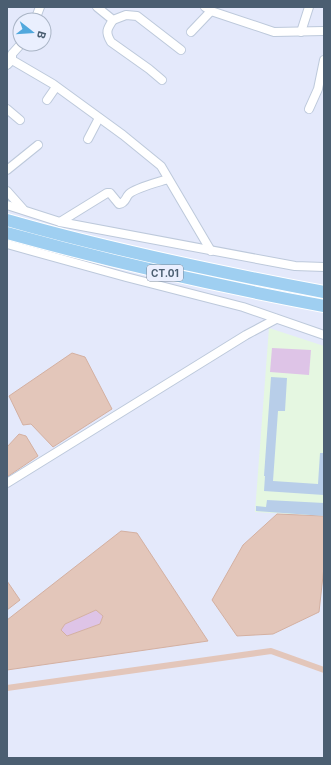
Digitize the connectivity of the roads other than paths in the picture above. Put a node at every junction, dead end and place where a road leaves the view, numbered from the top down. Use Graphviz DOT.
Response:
graph roads {
  1 [pos="98,7"];
  2 [pos="309,7"];
  3 [pos="208,8"];
  4 [pos="113,20"];
  5 [pos="191,32"];
  6 [pos="301,32"];
  7 [pos="324,33"];
  8 [pos="181,50"];
  9 [pos="14,52"];
  10 [pos="324,60"];
  11 [pos="9,62"];
  12 [pos="162,80"];
  13 [pos="56,86"];
  14 [pos="47,100"];
  15 [pos="7,109"];
  16 [pos="309,109"];
  17 [pos="100,118"];
  18 [pos="20,120"];
  19 [pos="88,139"];
  20 [pos="38,145"];
  21 [pos="7,170"];
  22 [pos="168,179"];
  23 [pos="7,191"];
  24 [pos="7,205"];
  25 [pos="23,209"];
  26 [pos="7,220"];
  27 [pos="60,222"];
  28 [pos="7,233"];
  29 [pos="7,244"];
  30 [pos="211,251"];
  31 [pos="324,267"];
  32 [pos="324,292"];
  33 [pos="324,306"];
  34 [pos="276,319"];
  35 [pos="324,335"];
  36 [pos="7,483"];
  1 -- 4 [label="street"];
  2 -- 6 [label="street"];
  3 -- 5 [label="street"];
  3 -- 6 [label="street"];
  4 -- 8 [label="street"];
  4 -- 12 [label="street"];
  6 -- 7 [label="street"];
  9 -- 11 [label="street"];
  10 -- 16 [label="street"];
  11 -- 13 [label="street"];
  13 -- 14 [label="street"];
  13 -- 17 [label="street"];
  15 -- 18 [label="street"];
  17 -- 19 [label="street"];
  17 -- 22 [label="street"];
  20 -- 21 [label="street"];
  22 -- 27 [label="street"];
  22 -- 30 [label="street"];
  23 -- 25 [label="street"];
  24 -- 25 [label="street"];
  25 -- 27 [label="street"];
  26 -- 32 [label="highway, CT.01"];
  27 -- 30 [label="street"];
  28 -- 33 [label="highway, CT.01"];
  29 -- 34 [label="street"];
  30 -- 31 [label="street"];
  34 -- 35 [label="street"];
  34 -- 36 [label="street"];
}
